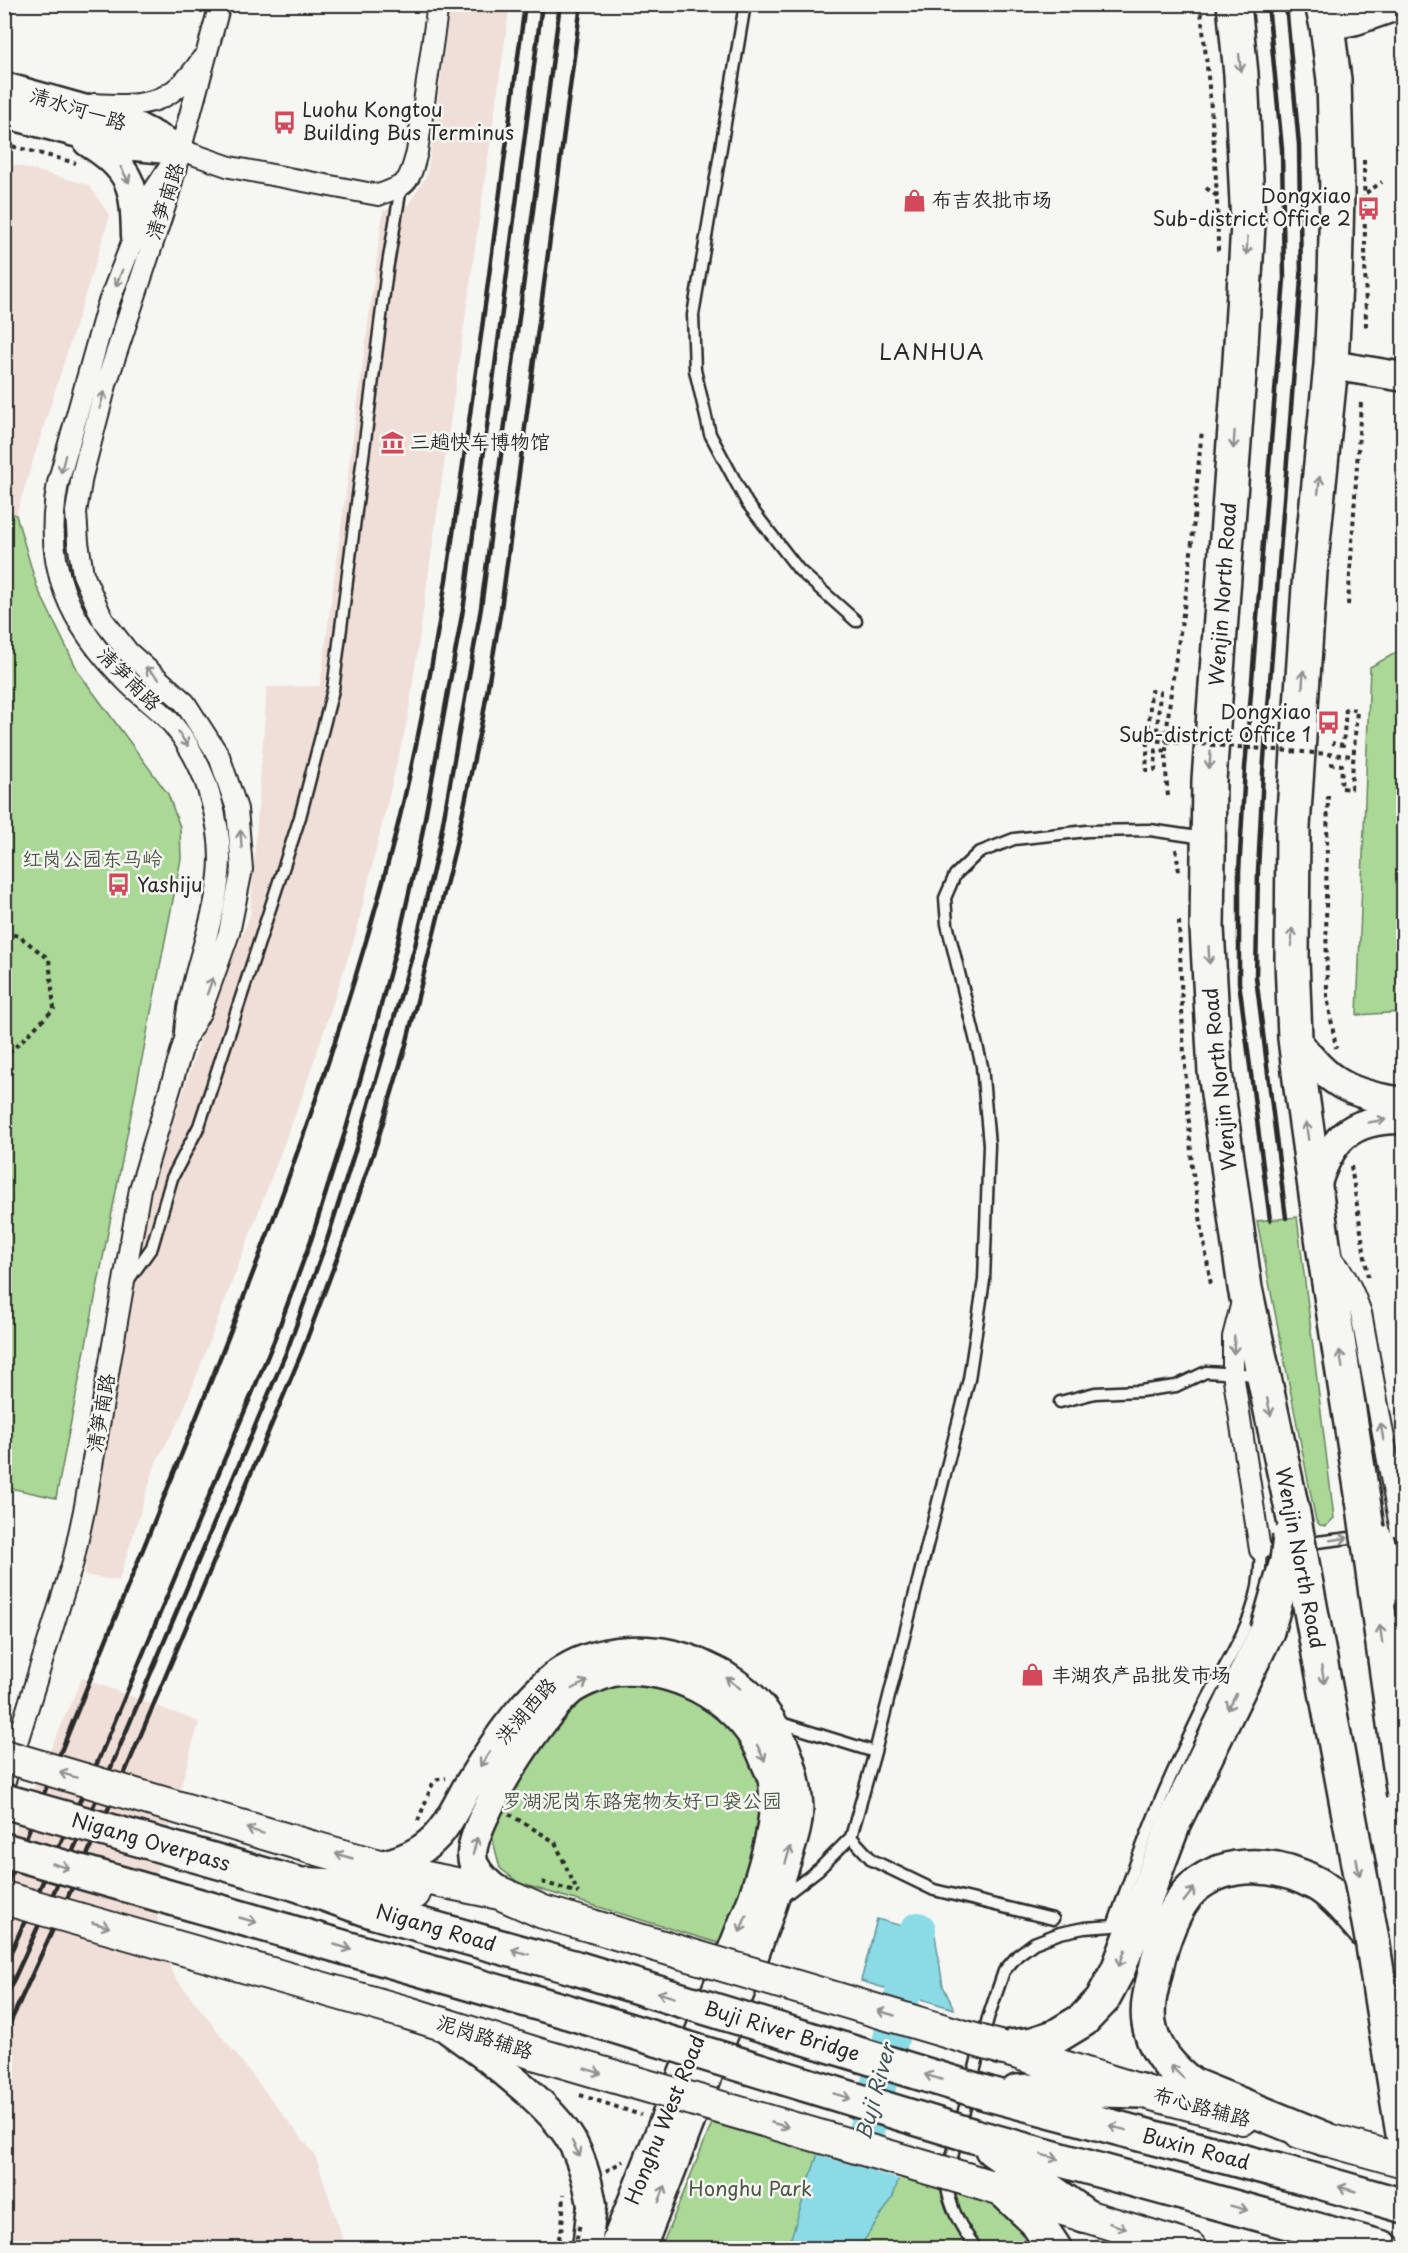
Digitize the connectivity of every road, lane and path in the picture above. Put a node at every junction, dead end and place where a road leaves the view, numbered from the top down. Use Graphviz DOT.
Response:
graph roads {
  1 [pos="220,4"];
  2 [pos="438,4"];
  3 [pos="745,4"];
  4 [pos="1200,4"];
  5 [pos="1234,4"];
  6 [pos="1401,4"];
  7 [pos="1325,15"];
  8 [pos="210,46"];
  9 [pos="4,87"];
  10 [pos="4,113"];
  11 [pos="60,115"];
  12 [pos="4,144"];
  13 [pos="181,150"];
  14 [pos="80,164"];
  15 [pos="1382,182"];
  16 [pos="401,187"];
  17 [pos="1206,188"];
  18 [pos="1218,197"];
  19 [pos="136,236"];
  20 [pos="1218,264"];
  21 [pos="1366,330"];
  22 [pos="1331,365"];
  23 [pos="1404,377"];
  24 [pos="1361,404"];
  25 [pos="1202,431"];
  26 [pos="1348,605"];
  27 [pos="856,621"];
  28 [pos="1167,732"];
  29 [pos="1148,740"];
  30 [pos="1332,743"];
  31 [pos="1166,751"];
  32 [pos="1354,756"];
  33 [pos="1330,764"];
  34 [pos="1328,795"];
  35 [pos="1168,796"];
  36 [pos="1207,838"];
  37 [pos="4,933"];
  38 [pos="1295,1038"];
  39 [pos="185,1039"];
  40 [pos="1339,1057"];
  41 [pos="4,1058"];
  42 [pos="1404,1102"];
  43 [pos="1404,1119"];
  44 [pos="1315,1190"];
  45 [pos="1324,1251"];
  46 [pos="122,1290"];
  47 [pos="1248,1374"];
  48 [pos="1060,1402"];
  49 [pos="1363,1500"];
  50 [pos="1293,1514"];
  51 [pos="1401,1539"];
  52 [pos="1260,1550"];
  53 [pos="1404,1590"];
  54 [pos="771,1720"];
  55 [pos="875,1752"];
  56 [pos="4,1756"];
  57 [pos="446,1779"];
  58 [pos="4,1784"];
  59 [pos="1404,1796"];
  60 [pos="4,1801"];
  61 [pos="424,1805"];
  62 [pos="503,1811"];
  63 [pos="851,1837"];
  64 [pos="4,1850"];
  65 [pos="377,1866"];
  66 [pos="297,1884"];
  67 [pos="500,1893"];
  68 [pos="544,1897"];
  69 [pos="4,1898"];
  70 [pos="773,1904"];
  71 [pos="1053,1919"];
  72 [pos="1372,1939"];
  73 [pos="576,1968"];
  74 [pos="408,2013"];
  75 [pos="1002,2048"];
  76 [pos="1141,2091"];
  77 [pos="575,2094"];
  78 [pos="988,2094"];
  79 [pos="641,2115"];
  80 [pos="974,2136"];
  81 [pos="1325,2139"];
  82 [pos="1404,2140"];
  83 [pos="627,2155"];
  84 [pos="1404,2161"];
  85 [pos="602,2172"];
  86 [pos="1002,2189"];
  87 [pos="564,2193"];
  88 [pos="1404,2205"];
  89 [pos="1084,2215"];
  90 [pos="556,2248"];
  91 [pos="587,2248"];
  92 [pos="614,2248"];
  93 [pos="640,2248"];
  94 [pos="976,2248"];
  95 [pos="1054,2248"];
  96 [pos="1190,2248"];
  97 [pos="1383,2248"];
  1 -- 8 [label="street"];
  2 -- 16 [label="street"];
  3 -- 27 [label="lane"];
  4 -- 18 [label="path"];
  5 -- 36 [label="highway, Wenjin North Road, one-way"];
  6 -- 7 [label="main road"];
  7 -- 22 [label="highway"];
  8 -- 11 [label="street"];
  8 -- 13 [label="street"];
  9 -- 11 [label="main road, 清水河一路"];
  10 -- 11 [label="main road, 清水河一路"];
  11 -- 13 [label="main road, 清水河一路"];
  11 -- 19 [label="main road, one-way"];
  12 -- 14 [label="path"];
  13 -- 16 [label="street"];
  13 -- 19 [label="street, 清笋南路"];
  39 -- 13 [label="street, 清笋南路, one-way"];
  15 -- 21 [label="path"];
  16 -- 46 [label="lane"];
  17 -- 18 [label="path"];
  18 -- 20 [label="path"];
  19 -- 39 [label="street, 清笋南路, one-way"];
  22 -- 23 [label="main road"];
  38 -- 22 [label="highway, one-way"];
  24 -- 26 [label="path"];
  25 -- 28 [label="path"];
  28 -- 29 [label="path"];
  28 -- 31 [label="path"];
  29 -- 31 [label="path"];
  29 -- 32 [label="path, bridge"];
  30 -- 32 [label="path"];
  31 -- 35 [label="path"];
  32 -- 33 [label="path"];
  34 -- 40 [label="path"];
  36 -- 47 [label="highway, Wenjin North Road, one-way"];
  36 -- 55 [label="lane"];
  37 -- 41 [label="path"];
  38 -- 42 [label="main road"];
  44 -- 38 [label="highway, one-way"];
  39 -- 46 [label="street, 清笋南路"];
  44 -- 43 [label="main road, one-way"];
  44 -- 45 [label="highway"];
  49 -- 45 [label="highway, one-way"];
  51 -- 45 [label="street, one-way"];
  46 -- 58 [label="street, 清笋南路"];
  47 -- 48 [label="lane"];
  47 -- 50 [label="highway, Wenjin North Road, one-way"];
  47 -- 52 [label="street"];
  49 -- 53 [label="highway, bridge"];
  59 -- 49 [label="highway, one-way, bridge"];
  50 -- 72 [label="highway, Wenjin North Road, one-way, bridge"];
  50 -- 75 [label="highway, one-way, bridge"];
  52 -- 51 [label="lane, one-way"];
  52 -- 94 [label="lane"];
  54 -- 55 [label="lane"];
  54 -- 65 [label="main road, 洪湖西路, one-way"];
  70 -- 54 [label="main road, 洪湖西路, one-way"];
  55 -- 63 [label="lane"];
  65 -- 56 [label="main road, one-way, bridge"];
  57 -- 61 [label="path"];
  60 -- 66 [label="highway, Nigang Overpass, bridge"];
  62 -- 68 [label="path"];
  63 -- 70 [label="lane"];
  63 -- 71 [label="lane"];
  64 -- 80 [label="highway, one-way, bridge"];
  65 -- 67 [label="main road"];
  66 -- 68 [label="main road"];
  73 -- 66 [label="highway, Nigang Road, one-way"];
  67 -- 68 [label="main road"];
  67 -- 92 [label="main road, Honghu West Road, one-way"];
  75 -- 68 [label="main road, one-way, bridge"];
  69 -- 74 [label="main road, 泥岗路辅路, one-way, bridge"];
  93 -- 70 [label="main road, Honghu West Road, one-way"];
  81 -- 72 [label="highway, one-way"];
  72 -- 82 [label="highway, Wenjin North Road, bridge"];
  78 -- 73 [label="highway, Buji River Bridge, one-way, bridge"];
  74 -- 86 [label="main road, 泥岗路辅路, one-way, bridge"];
  74 -- 91 [label="main road, one-way, bridge"];
  75 -- 76 [label="main road, 布心路辅路"];
  76 -- 78 [label="highway"];
  76 -- 81 [label="main road, 布心路辅路"];
  77 -- 79 [label="path"];
  88 -- 78 [label="highway, Buxin Road, one-way"];
  80 -- 89 [label="highway"];
  80 -- 97 [label="highway, one-way"];
  81 -- 84 [label="main road, 布心路辅路"];
  83 -- 85 [label="path"];
  86 -- 89 [label="main road"];
  86 -- 95 [label="highway"];
  87 -- 90 [label="path"];
  89 -- 96 [label="main road, one-way"];
}
